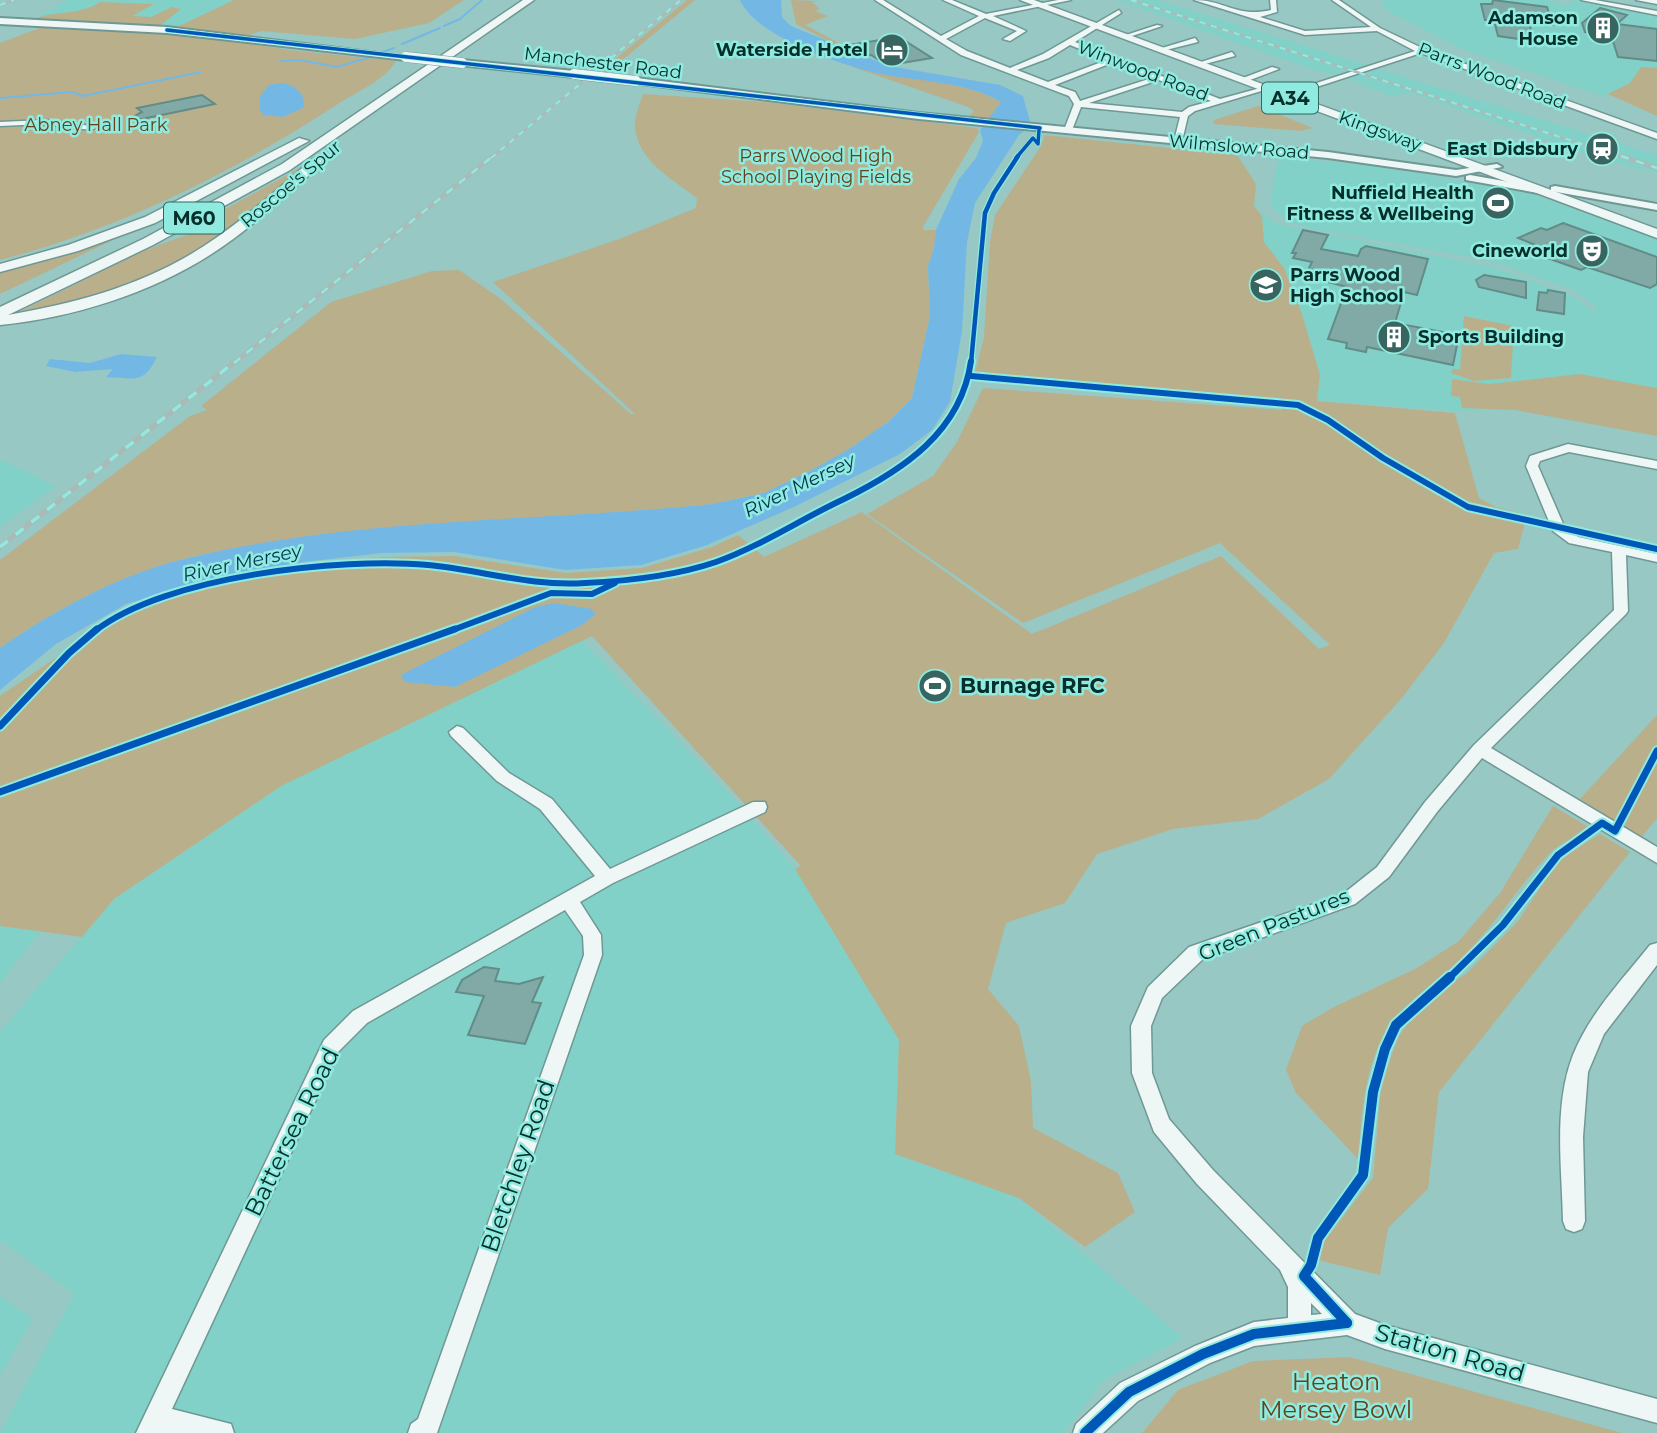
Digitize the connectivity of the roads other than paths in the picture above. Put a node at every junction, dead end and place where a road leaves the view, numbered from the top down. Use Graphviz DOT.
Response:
graph roads {
  1 [pos="513,0"];
  2 [pos="529,0"];
  3 [pos="536,0"];
  4 [pos="878,0"];
  5 [pos="946,0"];
  6 [pos="1025,0"];
  7 [pos="1068,0"];
  8 [pos="1197,0"];
  9 [pos="1273,0"];
  10 [pos="1335,0"];
  11 [pos="1584,0"];
  12 [pos="1639,0"];
  13 [pos="1657,2"];
  14 [pos="1041,3"];
  15 [pos="1119,12"];
  16 [pos="496,13"];
  17 [pos="1657,13"];
  18 [pos="984,16"];
  19 [pos="1254,17"];
  20 [pos="0,21"];
  21 [pos="1093,26"];
  22 [pos="1159,26"];
  23 [pos="1378,29"];
  24 [pos="1130,35"];
  25 [pos="1007,39"];
  26 [pos="940,40"];
  27 [pos="1195,40"];
  28 [pos="1069,42"];
  29 [pos="1166,48"];
  30 [pos="1421,51"];
  31 [pos="1232,54"];
  32 [pos="1113,60"];
  33 [pos="1205,62"];
  34 [pos="1275,69"];
  35 [pos="1011,70"];
  36 [pos="1159,78"];
  37 [pos="1247,78"];
  38 [pos="1050,84"];
  39 [pos="1264,89"];
  40 [pos="1292,94"];
  41 [pos="1218,101"];
  42 [pos="1079,104"];
  43 [pos="379,105"];
  44 [pos="1184,115"];
  45 [pos="0,124"];
  46 [pos="330,126"];
  47 [pos="91,128"];
  48 [pos="1035,128"];
  49 [pos="1068,130"];
  50 [pos="1657,136"];
  51 [pos="1178,141"];
  52 [pos="1461,161"];
  53 [pos="1492,169"];
  54 [pos="1441,172"];
  55 [pos="1555,189"];
  56 [pos="1538,190"];
  57 [pos="1657,208"];
  58 [pos="1612,213"];
  59 [pos="1657,226"];
  60 [pos="1657,234"];
  61 [pos="0,268"];
  62 [pos="0,301"];
  63 [pos="0,313"];
  64 [pos="36,315"];
  65 [pos="0,321"];
  66 [pos="1657,465"];
  67 [pos="1619,551"];
  68 [pos="1657,558"];
  69 [pos="457,732"];
  70 [pos="1480,749"];
  71 [pos="759,807"];
  72 [pos="1657,856"];
  73 [pos="607,878"];
  74 [pos="569,901"];
  75 [pos="1657,951"];
  76 [pos="1574,1221"];
  77 [pos="1281,1253"];
  78 [pos="1347,1323"];
  79 [pos="1300,1329"];
  80 [pos="1657,1413"];
  81 [pos="152,1425"];
  82 [pos="222,1433"];
  83 [pos="420,1433"];
  84 [pos="1085,1433"];
  1 -- 16 [label="highway, M60"];
  2 -- 16 [label="highway, M60"];
  3 -- 16 [label="highway, M60"];
  4 -- 26 [label="street"];
  5 -- 18 [label="street"];
  6 -- 14 [label="highway, Kingsway / A34"];
  7 -- 14 [label="street"];
  8 -- 19 [label="street"];
  9 -- 19 [label="street"];
  10 -- 23 [label="street, Parrs Wood Road"];
  11 -- 17 [label="street"];
  12 -- 13 [label="street"];
  14 -- 18 [label="street"];
  14 -- 21 [label="highway, Kingsway / A34"];
  15 -- 21 [label="street"];
  16 -- 43 [label="highway, M60"];
  16 -- 46 [label="highway, M60"];
  18 -- 25 [label="street"];
  18 -- 26 [label="street"];
  19 -- 23 [label="street"];
  20 -- 48 [label="main road, Manchester Road, bridge"];
  21 -- 24 [label="highway, Kingsway / A34"];
  21 -- 28 [label="street"];
  21 -- 39 [label="highway, Kingsway / A34"];
  22 -- 24 [label="street"];
  23 -- 30 [label="street, Parrs Wood Road"];
  24 -- 29 [label="highway, Kingsway / A34"];
  26 -- 35 [label="street"];
  27 -- 29 [label="street"];
  28 -- 32 [label="street, Winwood Road"];
  28 -- 35 [label="street"];
  29 -- 33 [label="highway, Kingsway / A34"];
  30 -- 40 [label="street"];
  30 -- 50 [label="street, Parrs Wood Road"];
  31 -- 33 [label="street"];
  32 -- 36 [label="street, Winwood Road"];
  32 -- 38 [label="street"];
  33 -- 37 [label="highway, Kingsway / A34"];
  34 -- 37 [label="street"];
  35 -- 38 [label="street"];
  36 -- 41 [label="street, Winwood Road"];
  36 -- 42 [label="street"];
  37 -- 40 [label="highway, Kingsway / A34"];
  38 -- 42 [label="street"];
  39 -- 41 [label="street"];
  39 -- 52 [label="highway, Kingsway / A34"];
  40 -- 53 [label="highway, Kingsway / A34"];
  41 -- 44 [label="street"];
  42 -- 44 [label="street"];
  42 -- 49 [label="street"];
  43 -- 63 [label="highway, M60"];
  43 -- 64 [label="highway, Roscoe's Spur / M60"];
  44 -- 51 [label="street"];
  45 -- 47 [label="street"];
  46 -- 61 [label="highway, Roscoe's Spur / M60"];
  46 -- 62 [label="highway, M60"];
  48 -- 49 [label="main road, Wilmslow Road"];
  49 -- 51 [label="main road, Wilmslow Road"];
  51 -- 54 [label="main road, Wilmslow Road"];
  52 -- 53 [label="highway, Kingsway / A34"];
  52 -- 54 [label="main road"];
  53 -- 54 [label="main road, Wilmslow Road"];
  53 -- 55 [label="highway, Kingsway / A34"];
  53 -- 56 [label="highway, Kingsway / A34"];
  54 -- 56 [label="main road, Wilmslow Road"];
  55 -- 57 [label="main road"];
  55 -- 58 [label="highway, Kingsway / A34"];
  56 -- 58 [label="highway, Kingsway / A34"];
  57 -- 58 [label="main road"];
  58 -- 59 [label="highway, Kingsway / A34"];
  58 -- 60 [label="highway, Kingsway / A34"];
  64 -- 65 [label="highway, Roscoe's Spur / M60"];
  66 -- 67 [label="street"];
  67 -- 68 [label="street"];
  67 -- 70 [label="street, Green Pastures"];
  69 -- 73 [label="street"];
  70 -- 72 [label="street"];
  70 -- 77 [label="street, Green Pastures"];
  71 -- 73 [label="street"];
  73 -- 74 [label="street, Battersea Road"];
  74 -- 81 [label="street, Battersea Road"];
  74 -- 83 [label="street, Bletchley Road"];
  75 -- 76 [label="street"];
  77 -- 78 [label="street, Green Pastures"];
  77 -- 79 [label="street, Green Pastures"];
  78 -- 79 [label="street, Station Road"];
  78 -- 80 [label="street, Station Road"];
  79 -- 84 [label="street, Station Road"];
  81 -- 82 [label="street"];
}
